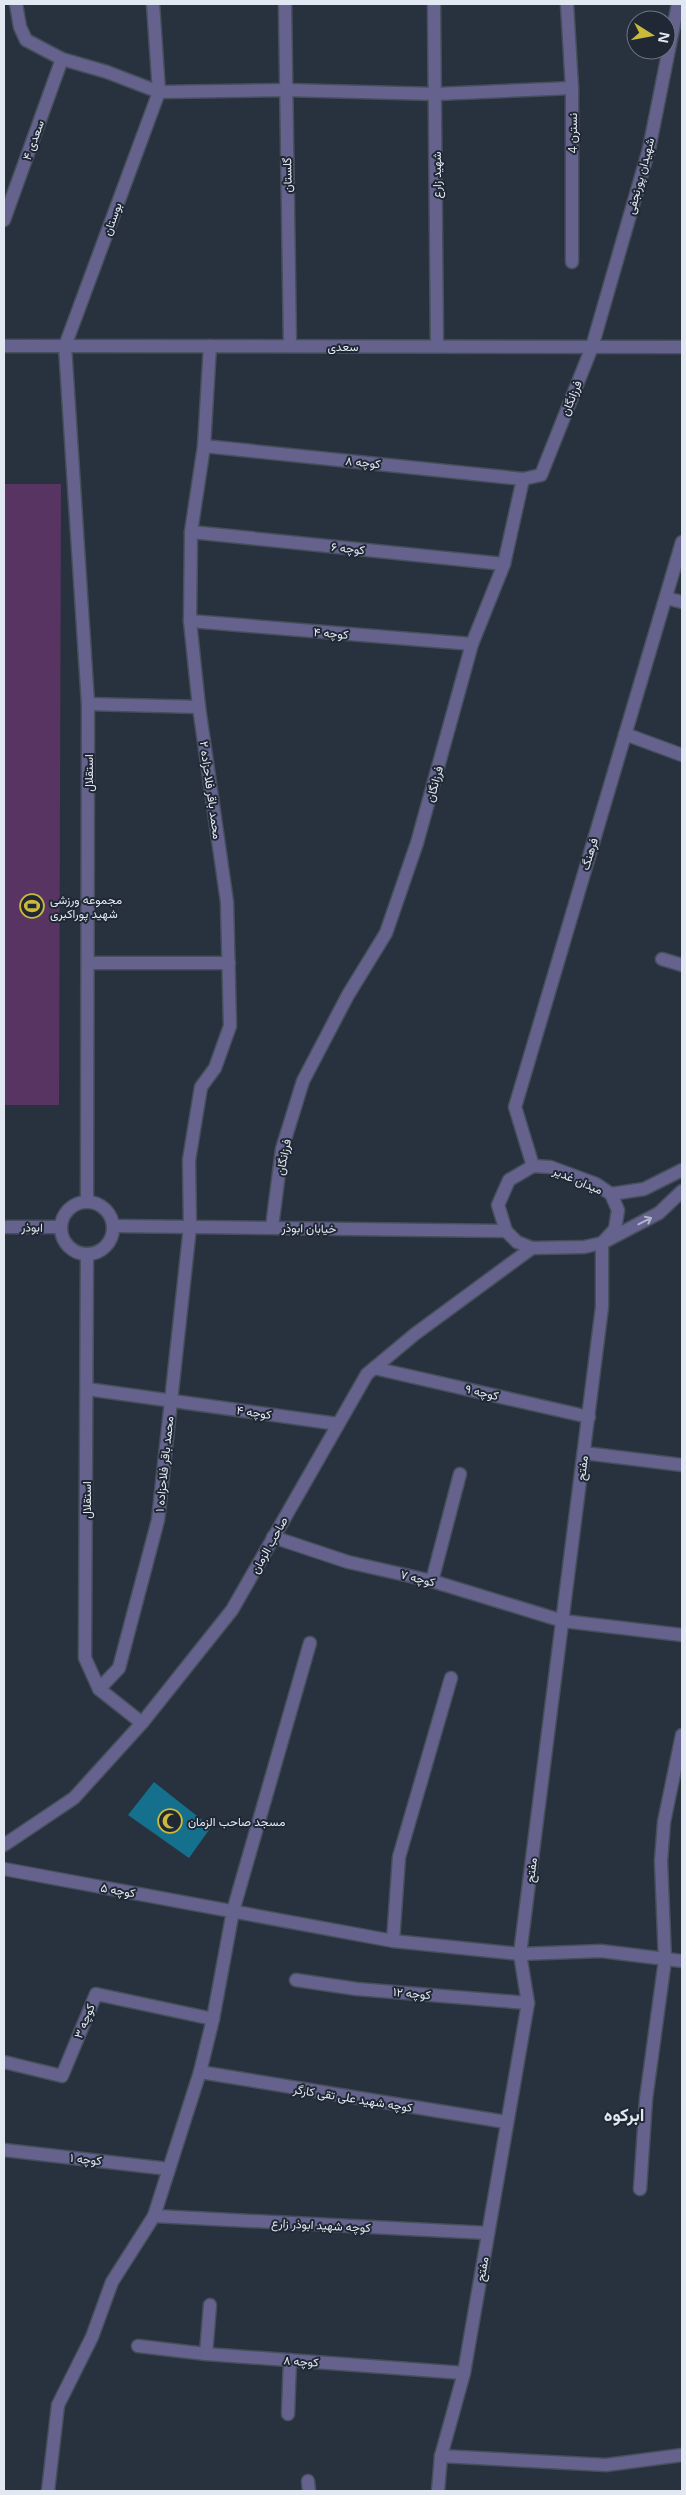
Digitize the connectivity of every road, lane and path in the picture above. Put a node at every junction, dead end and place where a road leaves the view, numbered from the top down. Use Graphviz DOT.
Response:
graph roads {
  1 [pos="16,4"];
  2 [pos="153,4"];
  3 [pos="285,4"];
  4 [pos="434,4"];
  5 [pos="567,4"];
  6 [pos="678,4"];
  7 [pos="62,59"];
  8 [pos="572,88"];
  9 [pos="286,90"];
  10 [pos="158,92"];
  11 [pos="436,94"];
  12 [pos="4,220"];
  13 [pos="572,262"];
  14 [pos="4,346"];
  15 [pos="65,346"];
  16 [pos="210,346"];
  17 [pos="290,346"];
  18 [pos="436,346"];
  19 [pos="592,347"];
  20 [pos="682,347"];
  21 [pos="204,446"];
  22 [pos="523,478"];
  23 [pos="191,532"];
  24 [pos="682,542"];
  25 [pos="504,564"];
  26 [pos="666,598"];
  27 [pos="682,602"];
  28 [pos="190,621"];
  29 [pos="472,644"];
  30 [pos="88,704"];
  31 [pos="199,707"];
  32 [pos="625,734"];
  33 [pos="682,755"];
  34 [pos="662,959"];
  35 [pos="88,963"];
  36 [pos="229,963"];
  37 [pos="682,966"];
  38 [pos="533,1166"];
  39 [pos="682,1170"];
  40 [pos="682,1191"];
  41 [pos="610,1194"];
  42 [pos="87,1201"];
  43 [pos="113,1226"];
  44 [pos="190,1226"];
  45 [pos="4,1227"];
  46 [pos="61,1227"];
  47 [pos="272,1227"];
  48 [pos="506,1231"];
  49 [pos="602,1243"];
  50 [pos="532,1248"];
  51 [pos="87,1254"];
  52 [pos="374,1368"];
  53 [pos="87,1389"];
  54 [pos="171,1400"];
  55 [pos="589,1416"];
  56 [pos="338,1424"];
  57 [pos="584,1453"];
  58 [pos="682,1465"];
  59 [pos="460,1474"];
  60 [pos="273,1537"];
  61 [pos="432,1581"];
  62 [pos="563,1621"];
  63 [pos="682,1635"];
  64 [pos="310,1643"];
  65 [pos="452,1678"];
  66 [pos="99,1689"];
  67 [pos="142,1723"];
  68 [pos="682,1735"];
  69 [pos="4,1845"];
  70 [pos="4,1869"];
  71 [pos="233,1911"];
  72 [pos="393,1942"];
  73 [pos="520,1954"];
  74 [pos="665,1960"];
  75 [pos="682,1961"];
  76 [pos="296,1980"];
  77 [pos="528,2003"];
  78 [pos="213,2019"];
  79 [pos="4,2062"];
  80 [pos="200,2072"];
  81 [pos="506,2122"];
  82 [pos="4,2150"];
  83 [pos="169,2169"];
  84 [pos="640,2189"];
  85 [pos="154,2216"];
  86 [pos="488,2233"];
  87 [pos="210,2305"];
  88 [pos="138,2346"];
  89 [pos="206,2354"];
  90 [pos="290,2360"];
  91 [pos="464,2373"];
  92 [pos="288,2414"];
  93 [pos="682,2455"];
  94 [pos="441,2456"];
  95 [pos="48,2491"];
  96 [pos="438,2491"];
  1 -- 7 [label="street"];
  2 -- 10 [label="street"];
  3 -- 9 [label="street, گلستان"];
  4 -- 11 [label="street, شهید زارع"];
  5 -- 8 [label="street, نسترن 4"];
  6 -- 19 [label="street, شهیدان پورنجفی"];
  7 -- 10 [label="street"];
  7 -- 12 [label="street, سعدی ۴"];
  8 -- 11 [label="street"];
  8 -- 13 [label="street, نسترن 4"];
  9 -- 10 [label="street"];
  9 -- 11 [label="street"];
  9 -- 17 [label="street, گلستان"];
  10 -- 15 [label="street, بوستان"];
  11 -- 18 [label="street, شهید زارع"];
  14 -- 15 [label="street, سعدی"];
  15 -- 16 [label="street, سعدی"];
  15 -- 30 [label="street, استقلال"];
  16 -- 17 [label="street, سعدی"];
  16 -- 21 [label="street, محمد باقر فلاحزاده ۲"];
  17 -- 18 [label="street, سعدی"];
  18 -- 19 [label="street, سعدی"];
  19 -- 20 [label="street, سعدی"];
  19 -- 22 [label="street, فرزانگان"];
  21 -- 22 [label="street, کوچه ۸"];
  21 -- 23 [label="street, محمد باقر فلاحزاده ۲"];
  22 -- 25 [label="street, فرزانگان"];
  23 -- 25 [label="street, کوچه ۶"];
  23 -- 28 [label="street, محمد باقر فلاحزاده ۲"];
  24 -- 26 [label="street, فرهنگ"];
  25 -- 29 [label="street, فرزانگان"];
  26 -- 27 [label="street"];
  26 -- 32 [label="street, فرهنگ"];
  28 -- 29 [label="street, کوچه ۴"];
  28 -- 31 [label="street, محمد باقر فلاحزاده ۲"];
  29 -- 47 [label="street, فرزانگان"];
  30 -- 31 [label="street"];
  30 -- 35 [label="street, استقلال"];
  31 -- 36 [label="street, محمد باقر فلاحزاده ۲"];
  32 -- 33 [label="street"];
  32 -- 38 [label="street, فرهنگ"];
  34 -- 37 [label="street"];
  35 -- 36 [label="street"];
  35 -- 42 [label="street, استقلال"];
  36 -- 44 [label="street, محمد باقر فلاحزاده ۲"];
  38 -- 41 [label="street, میدان غدیر"];
  38 -- 48 [label="street"];
  39 -- 41 [label="street"];
  49 -- 40 [label="street, one-way"];
  41 -- 49 [label="street, میدان غدیر"];
  42 -- 43 [label="street"];
  42 -- 46 [label="street"];
  43 -- 44 [label="street, خیابان ابوذر"];
  43 -- 51 [label="street"];
  44 -- 47 [label="street, خیابان ابوذر"];
  44 -- 54 [label="street, محمد باقر فلاحزاده ۱"];
  45 -- 46 [label="street, ابوذر"];
  46 -- 51 [label="street"];
  47 -- 48 [label="street, خیابان ابوذر"];
  48 -- 50 [label="street"];
  49 -- 50 [label="street"];
  49 -- 55 [label="street, مفتح"];
  50 -- 52 [label="street, صاحب الزمان"];
  51 -- 53 [label="street, استقلال"];
  52 -- 55 [label="street, کوچه ۹"];
  52 -- 56 [label="street, صاحب الزمان"];
  53 -- 54 [label="street, کوچه ۴"];
  53 -- 66 [label="street, استقلال"];
  54 -- 56 [label="street, کوچه ۴"];
  54 -- 66 [label="street, محمد باقر فلاحزاده ۱"];
  55 -- 57 [label="street, مفتح"];
  56 -- 60 [label="street, صاحب الزمان"];
  57 -- 58 [label="street"];
  57 -- 62 [label="street, مفتح"];
  59 -- 61 [label="street"];
  60 -- 61 [label="street, کوچه ۷"];
  60 -- 67 [label="street, صاحب الزمان"];
  61 -- 62 [label="street, کوچه ۷"];
  62 -- 63 [label="street, کوچه ۷"];
  62 -- 73 [label="street, مفتح"];
  64 -- 71 [label="street"];
  65 -- 72 [label="street"];
  66 -- 67 [label="street, استقلال"];
  67 -- 69 [label="street, صاحب الزمان"];
  68 -- 74 [label="street"];
  70 -- 71 [label="street, کوچه ۵"];
  71 -- 72 [label="street, کوچه ۵"];
  71 -- 78 [label="street"];
  72 -- 73 [label="street, کوچه ۵"];
  73 -- 74 [label="street, کوچه ۵"];
  73 -- 77 [label="street, مفتح"];
  74 -- 75 [label="street, کوچه ۵"];
  74 -- 84 [label="street"];
  76 -- 77 [label="street, کوچه ۱۲"];
  77 -- 81 [label="street, مفتح"];
  78 -- 79 [label="street, کوچه ۳"];
  78 -- 80 [label="street"];
  80 -- 81 [label="street, کوچه شهید علی تقی کارگر"];
  80 -- 83 [label="street"];
  81 -- 86 [label="street, مفتح"];
  82 -- 83 [label="street, کوچه ۱"];
  83 -- 85 [label="street"];
  85 -- 86 [label="street, کوچه شهید ابوذر زارع"];
  85 -- 95 [label="street"];
  86 -- 91 [label="street, مفتح"];
  87 -- 89 [label="street"];
  88 -- 89 [label="street, کوچه ۸"];
  89 -- 90 [label="street, کوچه ۸"];
  90 -- 91 [label="street, کوچه ۸"];
  90 -- 92 [label="street"];
  91 -- 94 [label="street, مفتح"];
  93 -- 94 [label="street"];
  94 -- 96 [label="street, مفتح"];
}
